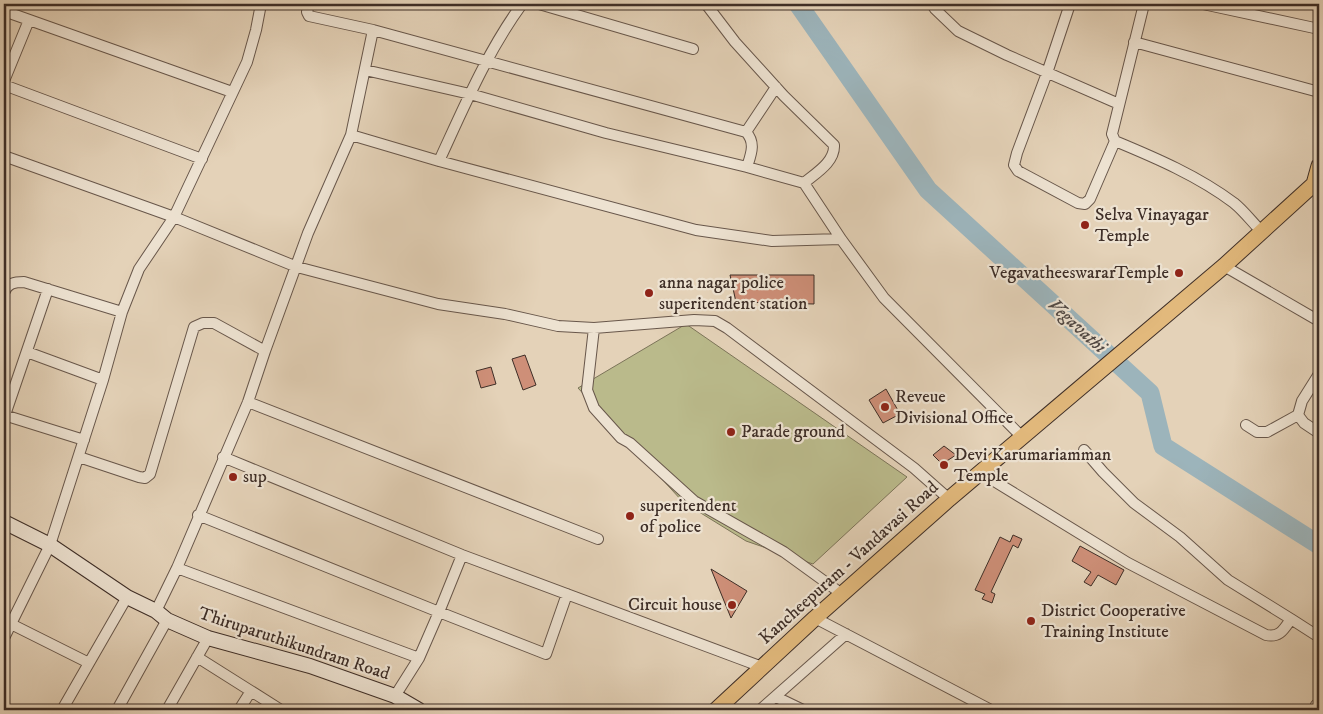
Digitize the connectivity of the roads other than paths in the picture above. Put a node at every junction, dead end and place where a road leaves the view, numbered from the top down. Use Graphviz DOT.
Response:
graph roads {
  1 [pos="261,4"];
  2 [pos="309,4"];
  3 [pos="522,4"];
  4 [pos="539,4"];
  5 [pos="706,4"];
  6 [pos="932,4"];
  7 [pos="1070,4"];
  8 [pos="1144,4"];
  9 [pos="1203,4"];
  10 [pos="4,11"];
  11 [pos="29,20"];
  12 [pos="1319,29"];
  13 [pos="373,30"];
  14 [pos="1134,42"];
  15 [pos="693,49"];
  16 [pos="487,62"];
  17 [pos="365,70"];
  18 [pos="1047,73"];
  19 [pos="4,83"];
  20 [pos="776,87"];
  21 [pos="232,92"];
  22 [pos="1319,92"];
  23 [pos="470,94"];
  24 [pos="1119,104"];
  25 [pos="746,132"];
  26 [pos="351,135"];
  27 [pos="1115,141"];
  28 [pos="4,156"];
  29 [pos="202,159"];
  30 [pos="439,161"];
  31 [pos="747,166"];
  32 [pos="1319,166"];
  33 [pos="804,183"];
  34 [pos="1317,184"];
  35 [pos="174,217"];
  36 [pos="1261,230"];
  37 [pos="840,239"];
  38 [pos="1224,266"];
  39 [pos="297,267"];
  40 [pos="48,289"];
  41 [pos="4,293"];
  42 [pos="122,312"];
  43 [pos="1319,321"];
  44 [pos="594,328"];
  45 [pos="265,351"];
  46 [pos="28,352"];
  47 [pos="1319,374"];
  48 [pos="103,380"];
  49 [pos="248,402"];
  50 [pos="4,415"];
  51 [pos="1298,415"];
  52 [pos="1246,425"];
  53 [pos="1319,433"];
  54 [pos="1023,438"];
  55 [pos="84,440"];
  56 [pos="1084,450"];
  57 [pos="79,457"];
  58 [pos="223,457"];
  59 [pos="980,473"];
  60 [pos="949,499"];
  61 [pos="198,515"];
  62 [pos="4,522"];
  63 [pos="598,538"];
  64 [pos="50,545"];
  65 [pos="462,555"];
  66 [pos="177,568"];
  67 [pos="567,594"];
  68 [pos="842,594"];
  69 [pos="127,597"];
  70 [pos="156,611"];
  71 [pos="439,612"];
  72 [pos="815,618"];
  73 [pos="1291,619"];
  74 [pos="167,620"];
  75 [pos="7,622"];
  76 [pos="846,634"];
  77 [pos="1319,637"];
  78 [pos="4,638"];
  79 [pos="208,638"];
  80 [pos="197,657"];
  81 [pos="419,658"];
  82 [pos="89,663"];
  83 [pos="762,666"];
  84 [pos="251,690"];
  85 [pos="395,696"];
  86 [pos="776,697"];
  87 [pos="1319,704"];
  88 [pos="985,709"];
  89 [pos="62,710"];
  90 [pos="117,710"];
  91 [pos="167,710"];
  92 [pos="239,710"];
  93 [pos="281,710"];
  94 [pos="418,710"];
  95 [pos="716,710"];
  96 [pos="760,710"];
  97 [pos="803,710"];
  98 [pos="1314,710"];
  1 -- 21 [label="street"];
  2 -- 13 [label="street"];
  3 -- 16 [label="street"];
  4 -- 15 [label="street"];
  5 -- 20 [label="street"];
  6 -- 18 [label="street"];
  7 -- 18 [label="street"];
  8 -- 14 [label="street"];
  9 -- 12 [label="street"];
  10 -- 11 [label="street"];
  11 -- 19 [label="street"];
  11 -- 21 [label="street"];
  13 -- 16 [label="street"];
  13 -- 17 [label="street"];
  14 -- 22 [label="street"];
  14 -- 24 [label="street"];
  16 -- 23 [label="street"];
  16 -- 25 [label="street"];
  17 -- 23 [label="street"];
  17 -- 26 [label="street"];
  18 -- 24 [label="street"];
  18 -- 27 [label="street"];
  19 -- 29 [label="street"];
  20 -- 25 [label="street"];
  20 -- 33 [label="street"];
  21 -- 29 [label="street"];
  23 -- 30 [label="street"];
  23 -- 31 [label="street"];
  24 -- 27 [label="street"];
  25 -- 31 [label="street"];
  26 -- 30 [label="street"];
  26 -- 39 [label="street"];
  27 -- 36 [label="street"];
  28 -- 35 [label="street"];
  29 -- 35 [label="street"];
  30 -- 37 [label="street"];
  31 -- 33 [label="street"];
  32 -- 34 [label="main road, Kancheepuram - Vandavasi Road"];
  33 -- 37 [label="street"];
  34 -- 36 [label="main road, Kancheepuram - Vandavasi Road"];
  35 -- 39 [label="street"];
  35 -- 42 [label="street"];
  36 -- 38 [label="main road, Kancheepuram - Vandavasi Road"];
  37 -- 54 [label="street"];
  38 -- 43 [label="street"];
  38 -- 54 [label="main road, Kancheepuram - Vandavasi Road"];
  39 -- 44 [label="street"];
  39 -- 45 [label="street"];
  40 -- 41 [label="street"];
  40 -- 42 [label="street"];
  40 -- 46 [label="street"];
  42 -- 48 [label="street"];
  44 -- 60 [label="street"];
  44 -- 68 [label="street"];
  45 -- 49 [label="street"];
  45 -- 57 [label="street"];
  46 -- 48 [label="street"];
  46 -- 50 [label="street"];
  47 -- 51 [label="street"];
  48 -- 55 [label="street"];
  49 -- 58 [label="street"];
  49 -- 63 [label="street"];
  50 -- 55 [label="street"];
  51 -- 52 [label="street"];
  51 -- 53 [label="street"];
  54 -- 59 [label="main road, Kancheepuram - Vandavasi Road"];
  55 -- 57 [label="street"];
  56 -- 73 [label="street"];
  57 -- 64 [label="street"];
  58 -- 61 [label="street"];
  58 -- 65 [label="street"];
  59 -- 60 [label="main road, Kancheepuram - Vandavasi Road"];
  59 -- 73 [label="street"];
  60 -- 68 [label="main road, Kancheepuram - Vandavasi Road"];
  61 -- 66 [label="street"];
  61 -- 71 [label="street"];
  62 -- 64 [label="street, Thiruparuthikundram Road"];
  64 -- 69 [label="street, Thiruparuthikundram Road"];
  64 -- 75 [label="street"];
  65 -- 67 [label="street"];
  65 -- 71 [label="street"];
  66 -- 70 [label="street"];
  66 -- 81 [label="street"];
  67 -- 71 [label="street"];
  67 -- 83 [label="street"];
  68 -- 72 [label="main road, Kancheepuram - Vandavasi Road"];
  69 -- 70 [label="street, Thiruparuthikundram Road"];
  69 -- 82 [label="street"];
  70 -- 74 [label="street, Thiruparuthikundram Road"];
  71 -- 81 [label="street"];
  72 -- 76 [label="street"];
  72 -- 83 [label="main road, Kancheepuram - Vandavasi Road"];
  73 -- 77 [label="street"];
  74 -- 79 [label="street, Thiruparuthikundram Road"];
  74 -- 90 [label="street"];
  75 -- 78 [label="street"];
  75 -- 82 [label="street"];
  76 -- 86 [label="street"];
  76 -- 88 [label="street"];
  79 -- 80 [label="street"];
  79 -- 85 [label="street, Thiruparuthikundram Road"];
  80 -- 84 [label="street"];
  80 -- 91 [label="street"];
  81 -- 85 [label="street"];
  82 -- 89 [label="street"];
  83 -- 95 [label="main road, Kancheepuram - Vandavasi Road"];
  84 -- 92 [label="street"];
  84 -- 93 [label="street"];
  85 -- 94 [label="street, Thiruparuthikundram Road"];
  86 -- 96 [label="street"];
  86 -- 97 [label="street"];
  87 -- 98 [label="street"];
}
